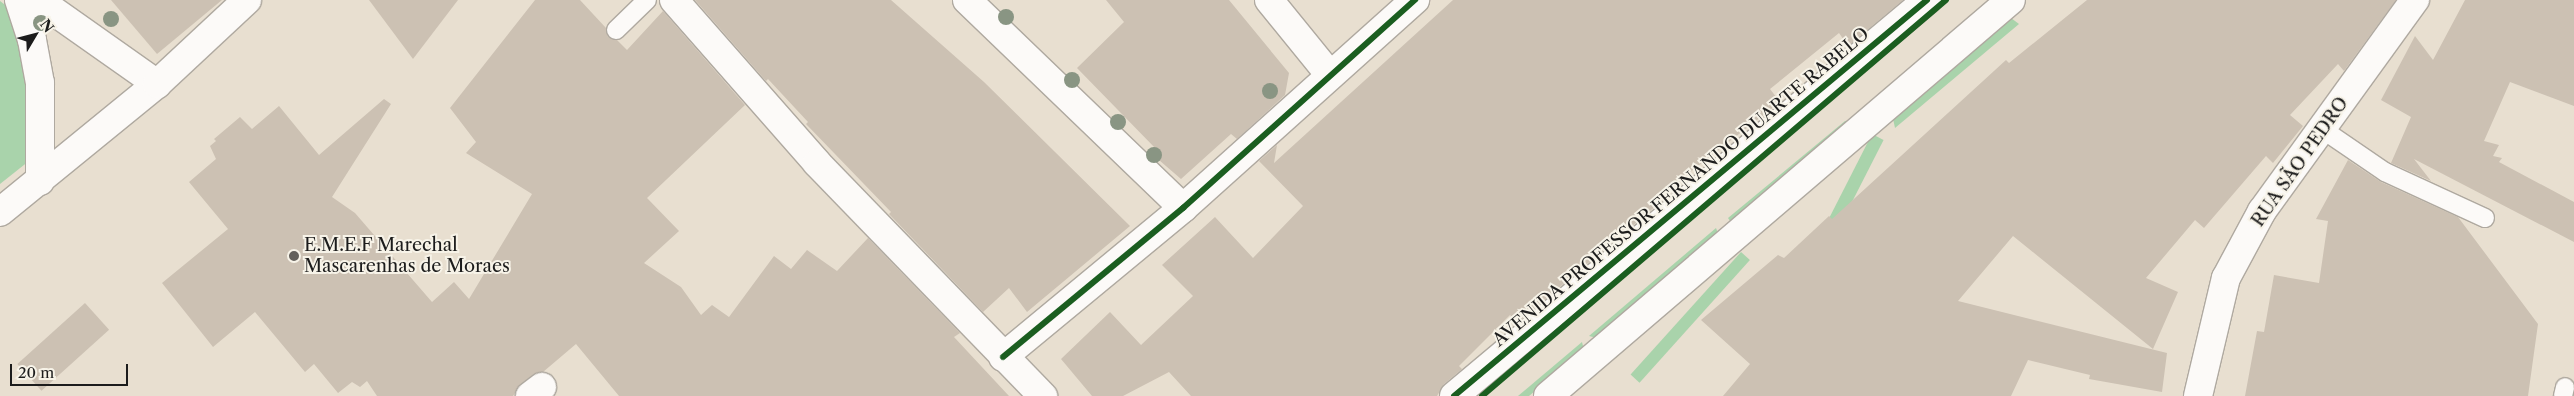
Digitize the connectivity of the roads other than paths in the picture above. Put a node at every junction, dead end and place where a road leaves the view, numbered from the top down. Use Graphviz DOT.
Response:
graph roads {
  1 [pos="19,0"];
  2 [pos="38,0"];
  3 [pos="247,0"];
  4 [pos="647,0"];
  5 [pos="674,0"];
  6 [pos="967,0"];
  7 [pos="1269,0"];
  8 [pos="1415,0"];
  9 [pos="1927,0"];
  10 [pos="2011,0"];
  11 [pos="2415,0"];
  12 [pos="616,30"];
  13 [pos="1330,75"];
  14 [pos="157,84"];
  15 [pos="2322,129"];
  16 [pos="40,181"];
  17 [pos="1183,208"];
  18 [pos="0,212"];
  19 [pos="2485,218"];
  20 [pos="1003,357"];
  21 [pos="1043,396"];
  22 [pos="1454,396"];
  23 [pos="1548,396"];
  24 [pos="2198,396"];
  1 -- 16 [label="street"];
  2 -- 14 [label="street"];
  3 -- 14 [label="street"];
  4 -- 12 [label="lane"];
  5 -- 20 [label="street"];
  6 -- 17 [label="street"];
  7 -- 13 [label="street"];
  8 -- 13 [label="street"];
  9 -- 22 [label="street, AVENIDA PROFESSOR FERNANDO DUARTE RABELO"];
  10 -- 23 [label="street"];
  11 -- 15 [label="street, RUA SÃO PEDRO"];
  13 -- 17 [label="street"];
  14 -- 16 [label="street"];
  15 -- 19 [label="lane"];
  15 -- 24 [label="street, RUA SÃO PEDRO"];
  16 -- 18 [label="street"];
  17 -- 20 [label="street"];
  20 -- 21 [label="street"];
}
